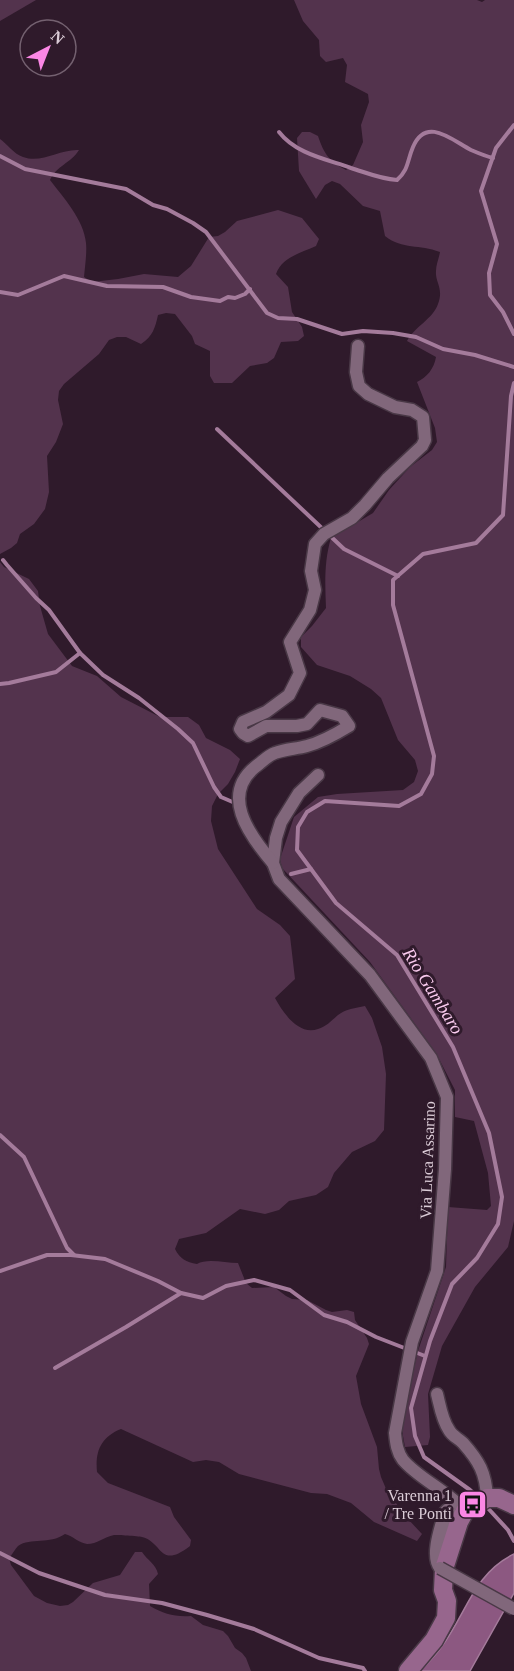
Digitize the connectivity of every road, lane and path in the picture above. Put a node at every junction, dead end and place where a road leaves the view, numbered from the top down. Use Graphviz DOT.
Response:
graph roads {
  1 [pos="358,346"];
  2 [pos="318,776"];
  3 [pos="273,863"];
  4 [pos="437,1395"];
  5 [pos="487,1497"];
  6 [pos="514,1505"];
  7 [pos="467,1510"];
  8 [pos="450,1549"];
  9 [pos="514,1609"];
  10 [pos="408,1671"];
  1 -- 3 [label="street, Via Luca Assarino"];
  2 -- 3 [label="street"];
  3 -- 7 [label="street, Via Luca Assarino"];
  4 -- 5 [label="street"];
  5 -- 6 [label="street"];
  5 -- 7 [label="street"];
  7 -- 8 [label="street"];
  8 -- 9 [label="street, bridge"];
  8 -- 10 [label="street"];
}
